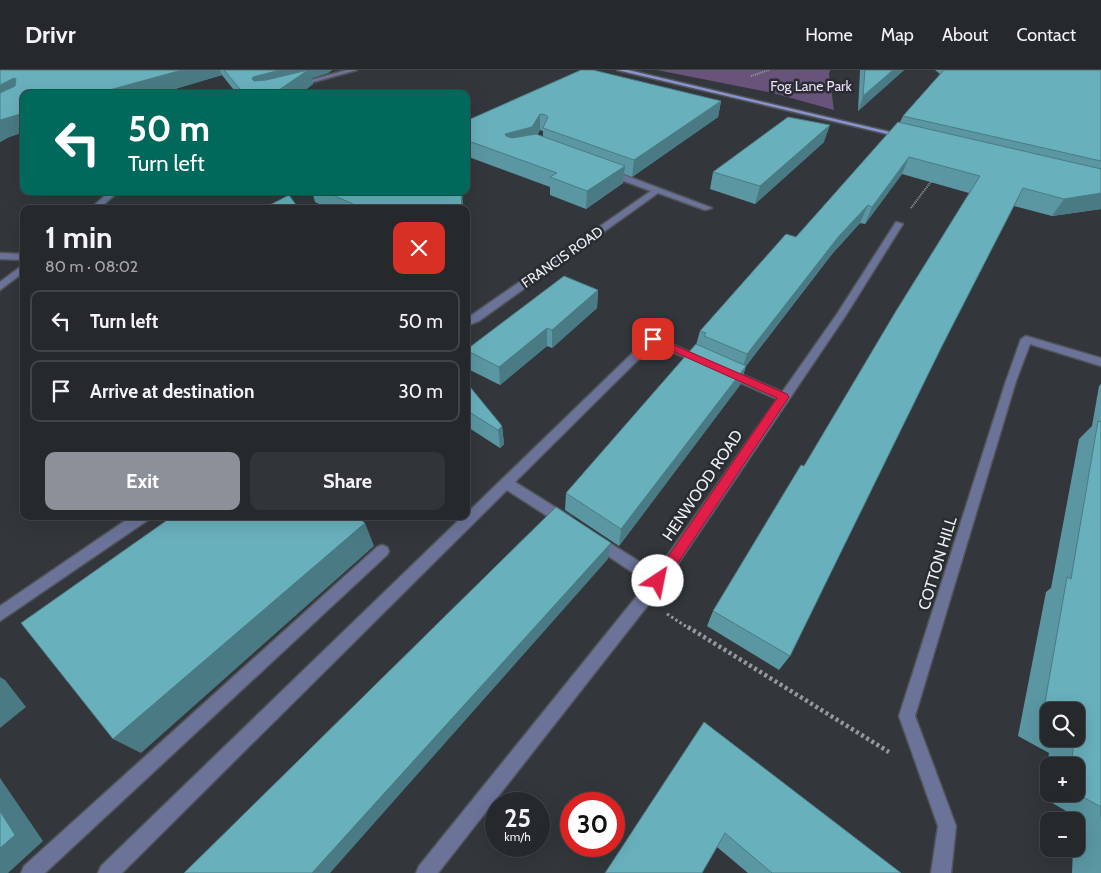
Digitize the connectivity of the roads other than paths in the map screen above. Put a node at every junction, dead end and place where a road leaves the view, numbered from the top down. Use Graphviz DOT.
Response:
graph roads {
  1 [pos="354,70"];
  2 [pos="620,70"];
  3 [pos="277,90"];
  4 [pos="908,137"];
  5 [pos="602,170"];
  6 [pos="657,190"];
  7 [pos="110,195"];
  8 [pos="99,205"];
  9 [pos="708,208"];
  10 [pos="899,224"];
  11 [pos="0,256"];
  12 [pos="20,257"];
  13 [pos="20,270"];
  14 [pos="0,286"];
  15 [pos="470,318"];
  16 [pos="1101,362"];
  17 [pos="784,397"];
  18 [pos="506,483"];
  19 [pos="470,518"];
  20 [pos="137,520"];
  21 [pos="468,520"];
  22 [pos="382,551"];
  23 [pos="658,581"];
  24 [pos="0,614"];
  25 [pos="31,873"];
  26 [pos="108,873"];
  27 [pos="426,873"];
  28 [pos="941,873"];
  1 -- 3 [label="street"];
  2 -- 4 [label="street"];
  5 -- 6 [label="street"];
  6 -- 9 [label="street"];
  6 -- 15 [label="street, FRANCIS ROAD"];
  7 -- 8 [label="street"];
  10 -- 17 [label="street, HENWOOD ROAD"];
  11 -- 12 [label="street"];
  13 -- 14 [label="street"];
  16 -- 28 [label="street, COTTON HILL"];
  17 -- 18 [label="street"];
  17 -- 23 [label="street, HENWOOD ROAD"];
  18 -- 19 [label="street"];
  18 -- 23 [label="street"];
  20 -- 24 [label="street"];
  21 -- 26 [label="street"];
  22 -- 25 [label="street"];
  23 -- 27 [label="street, HENWOOD ROAD"];
}
